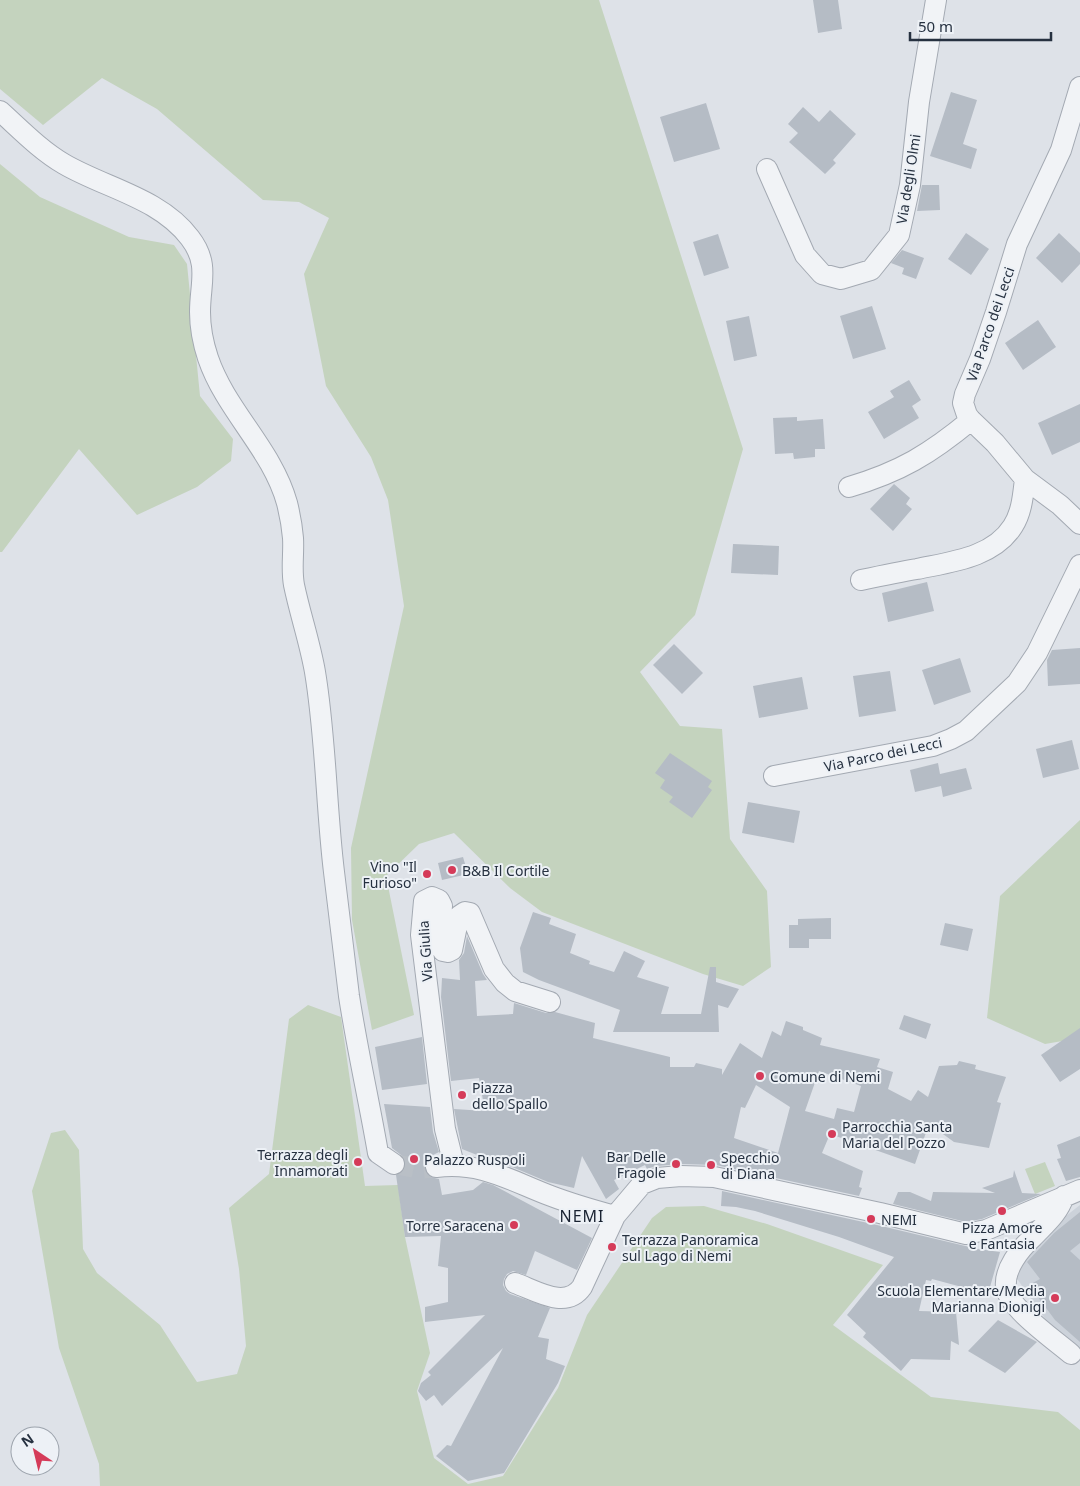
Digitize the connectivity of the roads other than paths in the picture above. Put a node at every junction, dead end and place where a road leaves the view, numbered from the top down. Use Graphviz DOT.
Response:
graph roads {
  1 [pos="936,0"];
  2 [pos="1080,87"];
  3 [pos="0,111"];
  4 [pos="767,169"];
  5 [pos="970,420"];
  6 [pos="1026,478"];
  7 [pos="849,487"];
  8 [pos="1080,524"];
  9 [pos="1080,565"];
  10 [pos="861,580"];
  11 [pos="774,776"];
  12 [pos="550,1002"];
  13 [pos="391,1162"];
  14 [pos="1072,1193"];
  15 [pos="615,1216"];
  16 [pos="515,1283"];
  17 [pos="1071,1354"];
  1 -- 4 [label="street, Via degli Olmi"];
  2 -- 5 [label="street, Via Parco dei Lecci"];
  3 -- 13 [label="street"];
  5 -- 6 [label="street"];
  5 -- 7 [label="street"];
  6 -- 8 [label="street"];
  6 -- 10 [label="street"];
  9 -- 11 [label="street, Via Parco dei Lecci"];
  12 -- 15 [label="street, Via Giulia"];
  14 -- 15 [label="street"];
  14 -- 17 [label="street"];
  15 -- 16 [label="street"];
}
